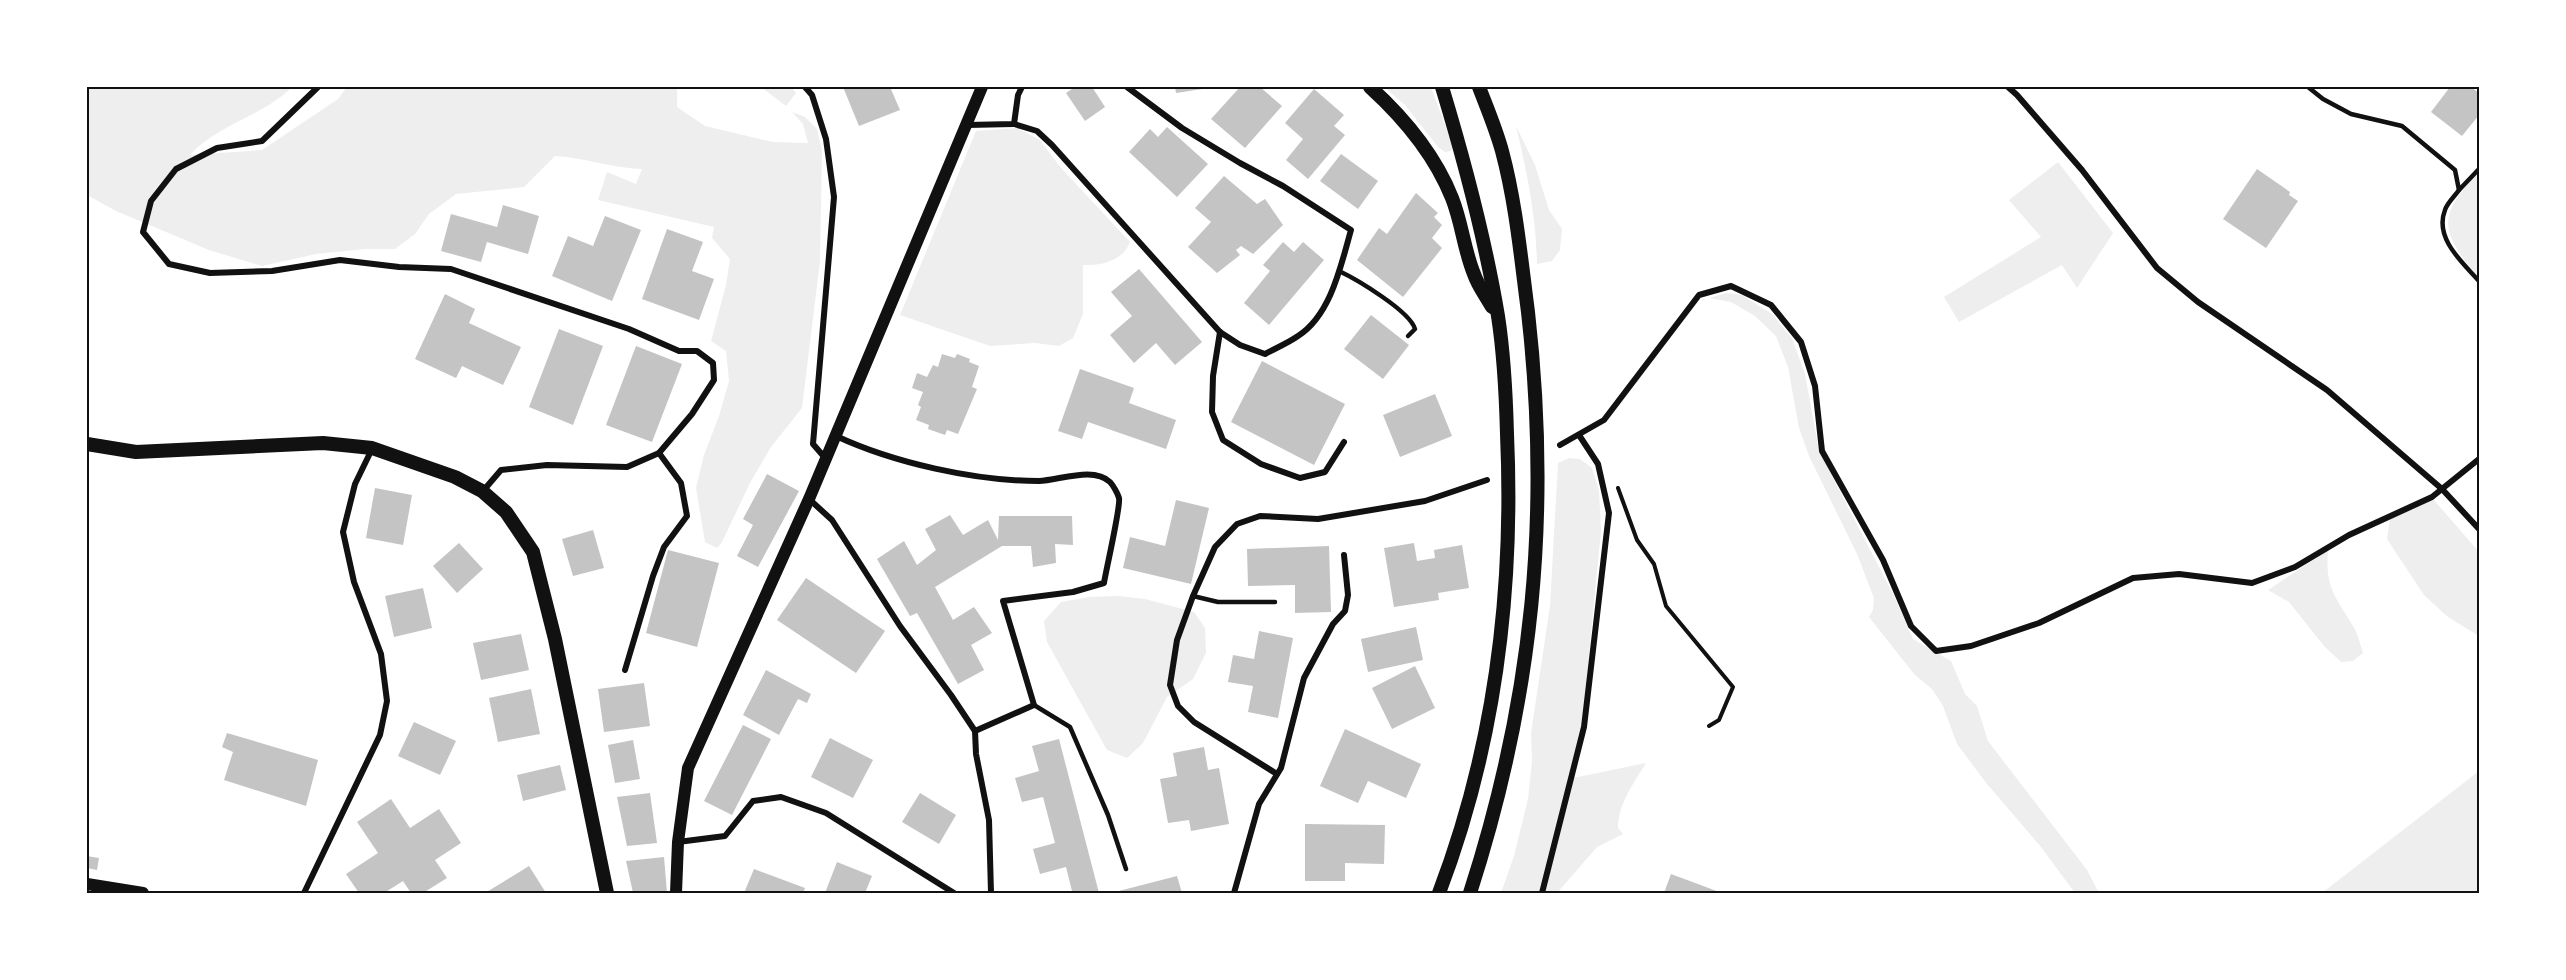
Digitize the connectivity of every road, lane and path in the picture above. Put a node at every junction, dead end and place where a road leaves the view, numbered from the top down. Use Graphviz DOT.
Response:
graph roads {
  1 [pos="318,87"];
  2 [pos="805,87"];
  3 [pos="982,87"];
  4 [pos="1022,87"];
  5 [pos="1127,87"];
  6 [pos="1370,87"];
  7 [pos="1442,87"];
  8 [pos="1479,87"];
  9 [pos="2008,87"];
  10 [pos="2308,87"];
  11 [pos="1014,124"];
  12 [pos="967,125"];
  13 [pos="2479,169"];
  14 [pos="2459,190"];
  15 [pos="1339,272"];
  16 [pos="2479,281"];
  17 [pos="1498,317"];
  18 [pos="1220,332"];
  19 [pos="1408,336"];
  20 [pos="1579,435"];
  21 [pos="836,436"];
  22 [pos="1344,442"];
  23 [pos="87,444"];
  24 [pos="1560,445"];
  25 [pos="372,448"];
  26 [pos="659,453"];
  27 [pos="826,459"];
  28 [pos="2479,459"];
  29 [pos="1598,464"];
  30 [pos="1488,480"];
  31 [pos="2442,489"];
  32 [pos="482,491"];
  33 [pos="809,499"];
  34 [pos="2479,529"];
  35 [pos="1344,555"];
  36 [pos="1193,596"];
  37 [pos="1275,602"];
  38 [pos="625,670"];
  39 [pos="1034,705"];
  40 [pos="1709,726"];
  41 [pos="975,731"];
  42 [pos="1277,774"];
  43 [pos="678,842"];
  44 [pos="1126,869"];
  45 [pos="87,884"];
  46 [pos="143,893"];
  47 [pos="304,893"];
  48 [pos="607,893"];
  49 [pos="676,893"];
  50 [pos="954,893"];
  51 [pos="991,893"];
  52 [pos="1234,893"];
  53 [pos="1439,893"];
  54 [pos="1470,893"];
  55 [pos="1542,893"];
  1 -- 26 [label="street"];
  2 -- 27 [label="street"];
  3 -- 12 [label="main road"];
  4 -- 11 [label="street"];
  5 -- 15 [label="street"];
  6 -- 17 [label="main road"];
  7 -- 17 [label="main road"];
  8 -- 54 [label="main road"];
  9 -- 31 [label="street"];
  10 -- 14 [label="lane"];
  11 -- 12 [label="street"];
  11 -- 18 [label="street"];
  12 -- 21 [label="main road"];
  13 -- 14 [label="lane"];
  14 -- 16 [label="lane"];
  15 -- 18 [label="street"];
  15 -- 19 [label="lane"];
  17 -- 53 [label="main road"];
  18 -- 22 [label="street"];
  20 -- 24 [label="street"];
  20 -- 29 [label="street"];
  20 -- 31 [label="street"];
  21 -- 27 [label="main road"];
  21 -- 39 [label="street"];
  23 -- 25 [label="main road"];
  25 -- 32 [label="main road"];
  25 -- 47 [label="street"];
  26 -- 32 [label="street"];
  26 -- 38 [label="street"];
  27 -- 33 [label="main road"];
  28 -- 31 [label="street"];
  29 -- 40 [label="path"];
  29 -- 55 [label="street"];
  30 -- 36 [label="street"];
  31 -- 34 [label="street"];
  32 -- 48 [label="main road"];
  33 -- 41 [label="street"];
  33 -- 43 [label="main road"];
  35 -- 42 [label="street"];
  36 -- 37 [label="lane"];
  36 -- 42 [label="street"];
  39 -- 41 [label="street"];
  39 -- 44 [label="lane"];
  41 -- 51 [label="street"];
  42 -- 52 [label="street"];
  43 -- 49 [label="main road"];
  43 -- 50 [label="street"];
  45 -- 46 [label="main road"];
}
